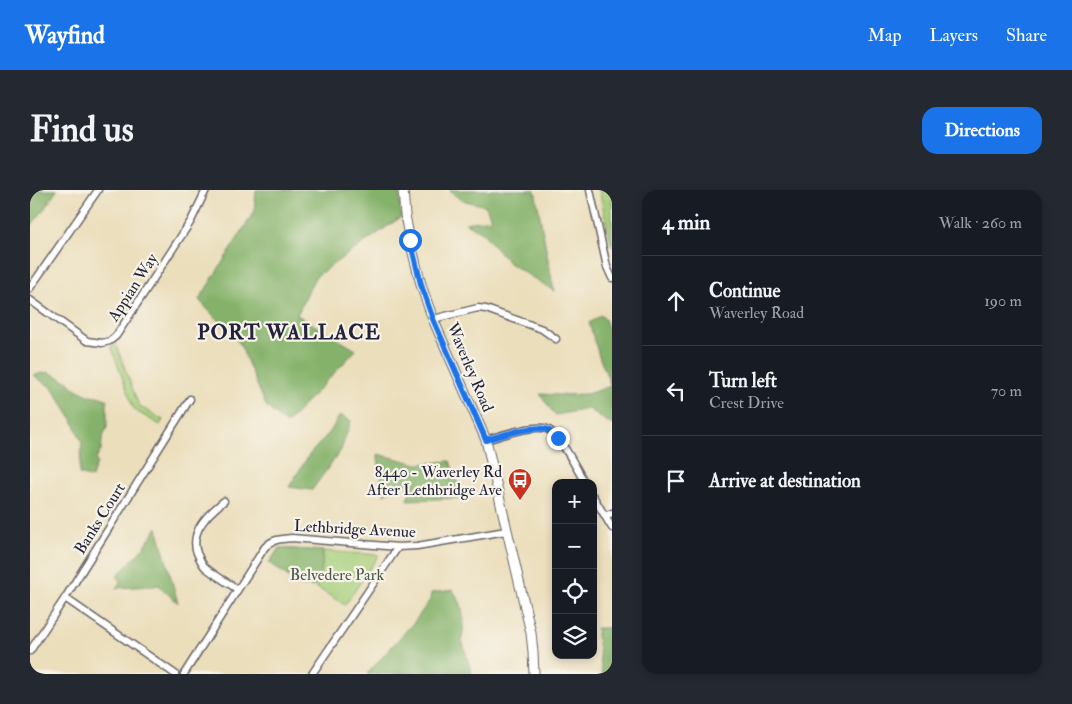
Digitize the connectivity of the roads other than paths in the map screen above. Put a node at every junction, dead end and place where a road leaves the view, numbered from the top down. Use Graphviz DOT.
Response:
graph roads {
  1 [pos="98,190"];
  2 [pos="206,190"];
  3 [pos="403,190"];
  4 [pos="590,190"];
  5 [pos="612,278"];
  6 [pos="30,288"];
  7 [pos="30,300"];
  8 [pos="433,319"];
  9 [pos="556,339"];
  10 [pos="190,399"];
  11 [pos="486,440"];
  12 [pos="583,479"];
  13 [pos="224,501"];
  14 [pos="597,503"];
  15 [pos="612,513"];
  16 [pos="605,516"];
  17 [pos="612,528"];
  18 [pos="506,532"];
  19 [pos="398,547"];
  20 [pos="237,589"];
  21 [pos="65,598"];
  22 [pos="30,651"];
  23 [pos="175,674"];
  24 [pos="184,674"];
  25 [pos="312,674"];
  26 [pos="534,674"];
  1 -- 6 [label="street"];
  2 -- 7 [label="street, Appian Way"];
  3 -- 8 [label="main road, Waverley Road"];
  4 -- 5 [label="street"];
  8 -- 9 [label="street"];
  8 -- 11 [label="main road, Waverley Road"];
  10 -- 21 [label="street, Banks Court"];
  11 -- 12 [label="street"];
  11 -- 18 [label="main road, Waverley Road"];
  13 -- 20 [label="street"];
  14 -- 16 [label="street"];
  15 -- 16 [label="street"];
  16 -- 17 [label="street"];
  18 -- 19 [label="street, Lethbridge Avenue"];
  18 -- 26 [label="main road, Waverley Road"];
  19 -- 20 [label="street, Lethbridge Avenue"];
  19 -- 25 [label="street"];
  20 -- 24 [label="street, Lethbridge Avenue"];
  21 -- 22 [label="street, Banks Court"];
  21 -- 23 [label="street"];
}
